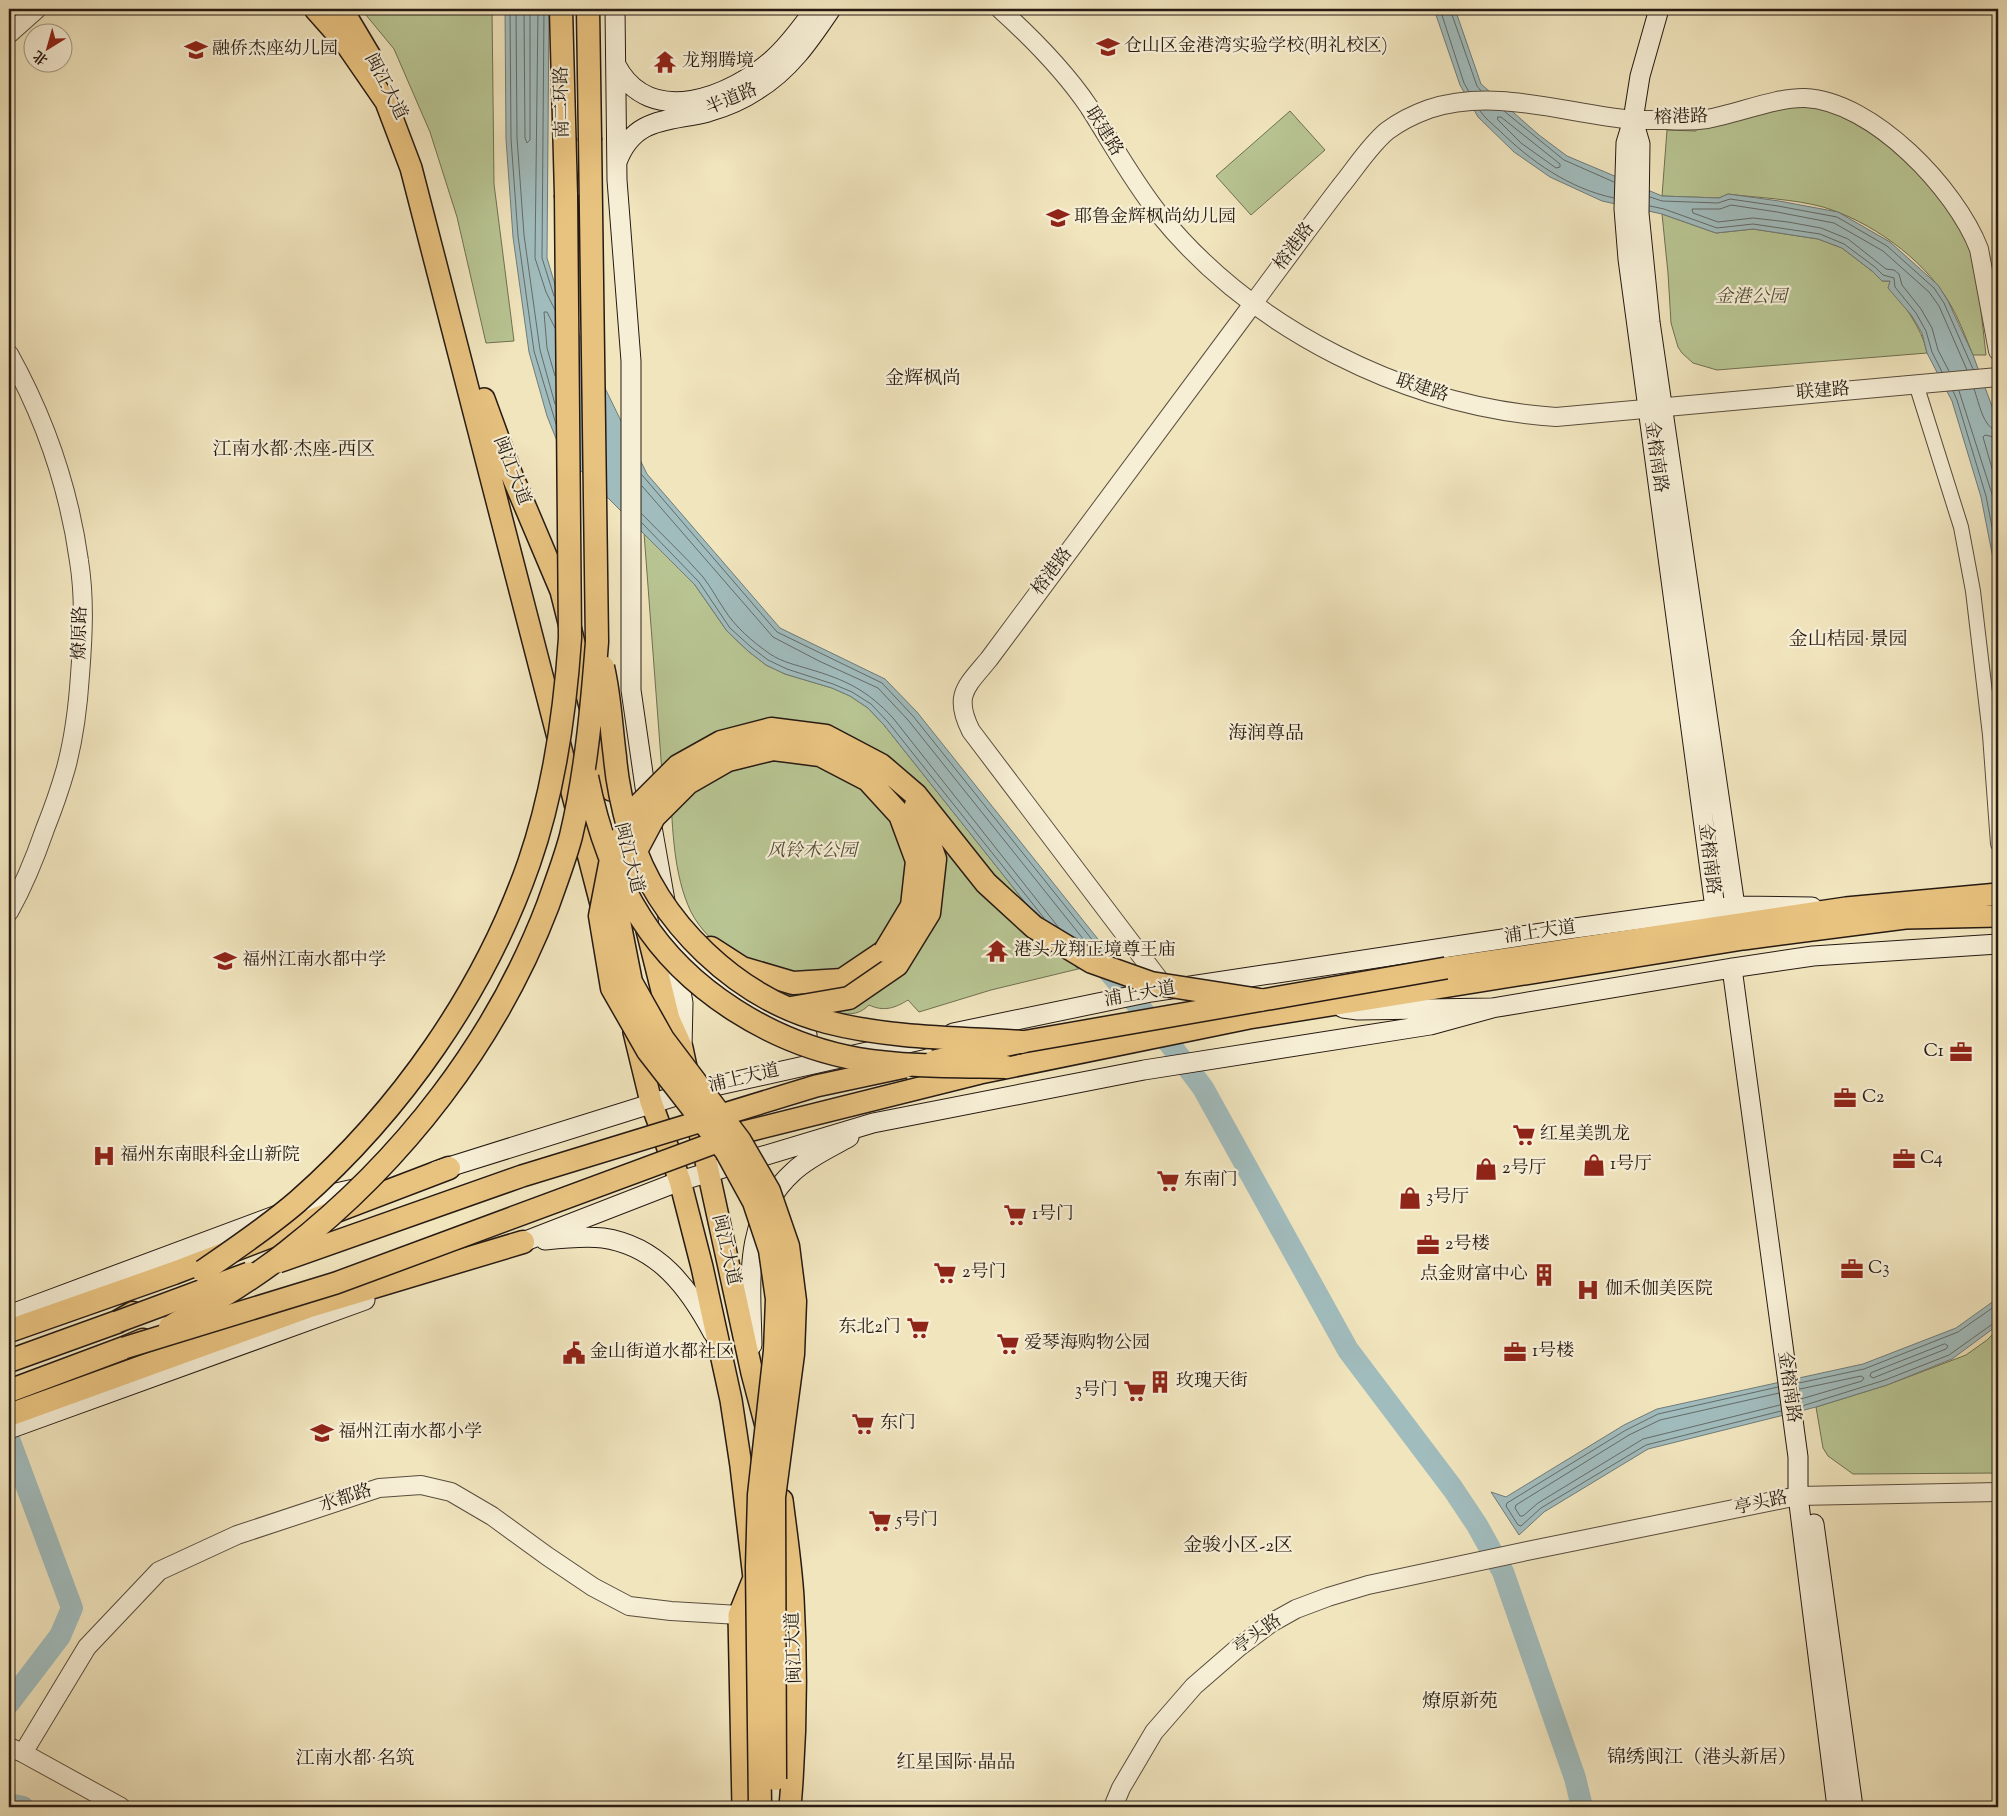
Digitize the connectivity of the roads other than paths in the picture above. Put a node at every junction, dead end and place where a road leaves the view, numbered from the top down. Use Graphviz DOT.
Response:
graph roads {
  1 [pos="36,9"];
  2 [pos="315,9"];
  3 [pos="342,9"];
  4 [pos="561,9"];
  5 [pos="588,9"];
  6 [pos="615,9"];
  7 [pos="815,9"];
  8 [pos="831,9"];
  9 [pos="1000,9"];
  10 [pos="1659,9"];
  11 [pos="9,34"];
  12 [pos="616,65"];
  13 [pos="1633,120"];
  14 [pos="617,163"];
  15 [pos="1253,304"];
  16 [pos="1998,350"];
  17 [pos="9,354"];
  18 [pos="1998,377"];
  19 [pos="1916,384"];
  20 [pos="1656,408"];
  21 [pos="561,591"];
  22 [pos="570,638"];
  23 [pos="597,642"];
  24 [pos="881,765"];
  25 [pos="645,787"];
  26 [pos="1998,844"];
  27 [pos="1998,894"];
  28 [pos="1735,906"];
  29 [pos="1715,908"];
  30 [pos="1846,908"];
  31 [pos="9,912"];
  32 [pos="1998,916"];
  33 [pos="674,922"];
  34 [pos="1998,944"];
  35 [pos="1732,968"];
  36 [pos="688,974"];
  37 [pos="1159,991"];
  38 [pos="1260,1000"];
  39 [pos="1324,1006"];
  40 [pos="1492,1008"];
  41 [pos="1022,1042"];
  42 [pos="682,1048"];
  43 [pos="857,1054"];
  44 [pos="1006,1067"];
  45 [pos="692,1091"];
  46 [pos="651,1102"];
  47 [pos="873,1123"];
  48 [pos="449,1168"];
  49 [pos="708,1173"];
  50 [pos="680,1181"];
  51 [pos="522,1242"];
  52 [pos="10,1320"];
  53 [pos="117,1322"];
  54 [pos="124,1348"];
  55 [pos="720,1348"];
  56 [pos="9,1361"];
  57 [pos="752,1374"];
  58 [pos="9,1391"];
  59 [pos="9,1415"];
  60 [pos="9,1429"];
  61 [pos="1998,1492"];
  62 [pos="1804,1496"];
  63 [pos="740,1615"];
  64 [pos="741,1732"];
  65 [pos="16,1750"];
  66 [pos="121,1807"];
  67 [pos="739,1807"];
  68 [pos="743,1807"];
  69 [pos="760,1807"];
  70 [pos="774,1807"];
  71 [pos="792,1807"];
  72 [pos="1113,1807"];
  73 [pos="1837,1807"];
  74 [pos="1853,1807"];
  1 -- 11 [label="street"];
  2 -- 46 [label="main road, 闽江大道"];
  3 -- 21 [label="main road, 闽江大道"];
  4 -- 22 [label="highway, 南二环路, bridge"];
  5 -- 23 [label="highway, 南二环路, bridge"];
  6 -- 12 [label="main road"];
  7 -- 12 [label="main road, 半道路"];
  8 -- 14 [label="main road, 半道路"];
  9 -- 15 [label="street, 联建路"];
  10 -- 13 [label="main road, 金榕南路"];
  12 -- 14 [label="main road"];
  13 -- 15 [label="street, 榕港路"];
  13 -- 16 [label="street, 榕港路"];
  13 -- 20 [label="main road, 金榕南路"];
  14 -- 25 [label="main road"];
  15 -- 20 [label="street, 联建路"];
  15 -- 37 [label="street, 榕港路"];
  17 -- 31 [label="street, 燎原路"];
  18 -- 19 [label="street, 联建路"];
  19 -- 20 [label="street, 联建路"];
  19 -- 26 [label="street"];
  20 -- 28 [label="main road"];
  20 -- 29 [label="main road, 金榕南路"];
  21 -- 25 [label="main road"];
  21 -- 42 [label="main road, 闽江大道"];
  22 -- 36 [label="highway, bridge"];
  22 -- 53 [label="highway, bridge"];
  23 -- 33 [label="highway, bridge"];
  23 -- 54 [label="highway, bridge"];
  24 -- 36 [label="highway, bridge"];
  24 -- 38 [label="highway, bridge"];
  24 -- 69 [label="highway, bridge"];
  25 -- 33 [label="main road"];
  27 -- 30 [label="main road, 浦上大道"];
  28 -- 29 [label="main road, 浦上大道"];
  28 -- 30 [label="main road, 浦上大道"];
  29 -- 37 [label="main road, 浦上大道"];
  30 -- 38 [label="main road, 浦上大道, bridge"];
  32 -- 39 [label="main road"];
  33 -- 41 [label="highway, bridge"];
  33 -- 42 [label="main road"];
  33 -- 43 [label="main road"];
  33 -- 70 [label="highway, bridge"];
  34 -- 35 [label="main road"];
  35 -- 40 [label="main road"];
  35 -- 62 [label="main road, 金榕南路"];
  36 -- 44 [label="highway, bridge"];
  37 -- 43 [label="main road, 浦上大道"];
  38 -- 41 [label="main road, 浦上大道, bridge"];
  39 -- 40 [label="main road"];
  39 -- 44 [label="main road"];
  40 -- 47 [label="main road"];
  41 -- 53 [label="main road, 浦上大道, bridge"];
  42 -- 45 [label="main road, 闽江大道"];
  43 -- 45 [label="main road, 浦上大道"];
  44 -- 54 [label="main road, bridge"];
  45 -- 46 [label="main road, 浦上大道"];
  45 -- 49 [label="main road, 闽江大道"];
  46 -- 48 [label="main road, 浦上大道"];
  46 -- 50 [label="main road, 闽江大道"];
  47 -- 49 [label="main road"];
  47 -- 57 [label="main road"];
  48 -- 52 [label="highway"];
  48 -- 52 [label="main road, 浦上大道"];
  49 -- 50 [label="main road"];
  49 -- 57 [label="main road, 闽江大道"];
  50 -- 51 [label="main road"];
  50 -- 55 [label="main road, 闽江大道"];
  51 -- 55 [label="main road"];
  51 -- 59 [label="highway"];
  51 -- 60 [label="main road"];
  53 -- 56 [label="highway"];
  54 -- 58 [label="highway"];
  55 -- 63 [label="main road, 闽江大道"];
  57 -- 71 [label="main road, 闽江大道"];
  61 -- 62 [label="street, 亭头路"];
  62 -- 72 [label="street, 亭头路"];
  62 -- 73 [label="main road, 金榕南路"];
  62 -- 74 [label="main road, 金榕南路"];
  63 -- 64 [label="main road, 闽江大道"];
  63 -- 65 [label="street, 水都路"];
  64 -- 67 [label="main road"];
  64 -- 68 [label="main road, 闽江大道"];
  65 -- 66 [label="street"];
}
